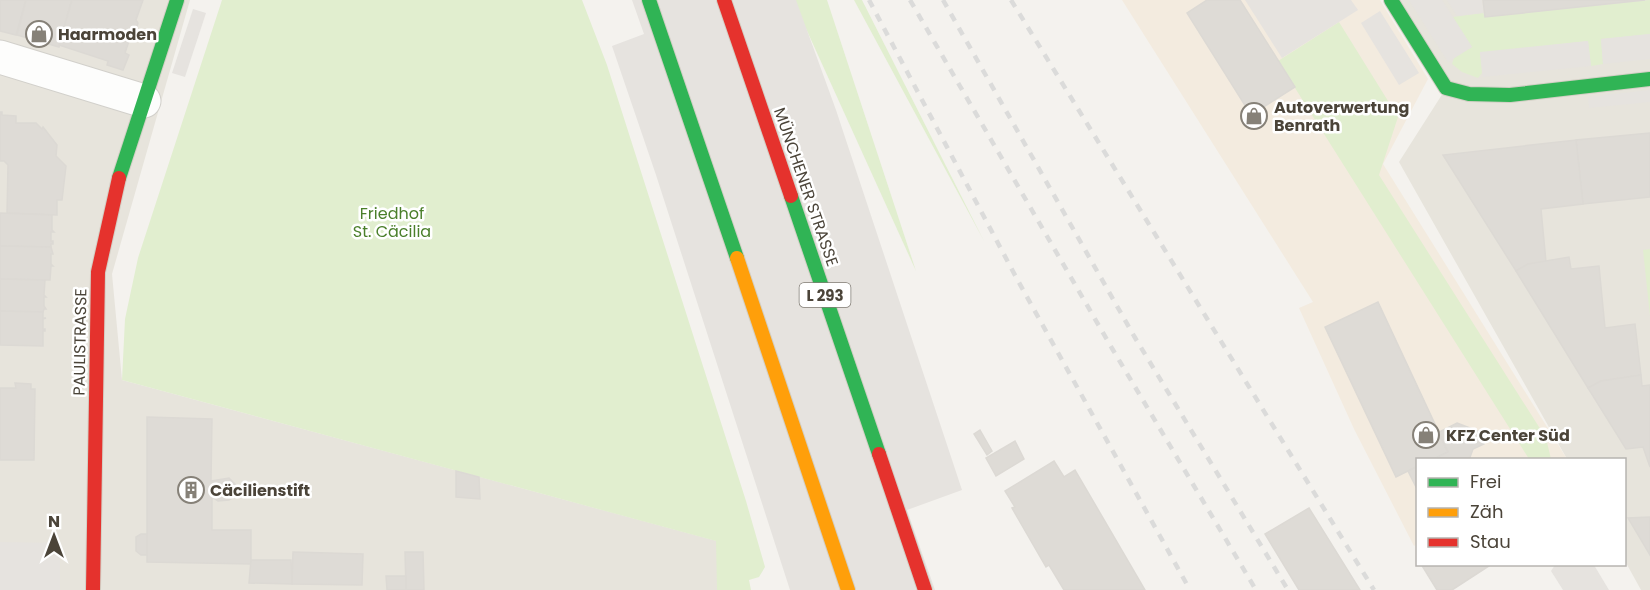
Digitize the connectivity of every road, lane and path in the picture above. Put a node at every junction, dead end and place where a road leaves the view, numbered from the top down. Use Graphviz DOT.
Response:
graph roads {
  1 [pos="177,0"];
  2 [pos="649,0"];
  3 [pos="724,0"];
  4 [pos="1391,0"];
  5 [pos="0,57"];
  6 [pos="1650,79"];
  7 [pos="130,97"];
  8 [pos="93,590"];
  9 [pos="848,590"];
  10 [pos="925,590"];
  1 -- 7 [label="main road, PAULISTRASSE"];
  2 -- 9 [label="main road"];
  3 -- 10 [label="main road, MÜNCHENER STRASSE / L 293"];
  4 -- 6 [label="main road"];
  5 -- 7 [label="street"];
  7 -- 8 [label="main road, PAULISTRASSE"];
}
